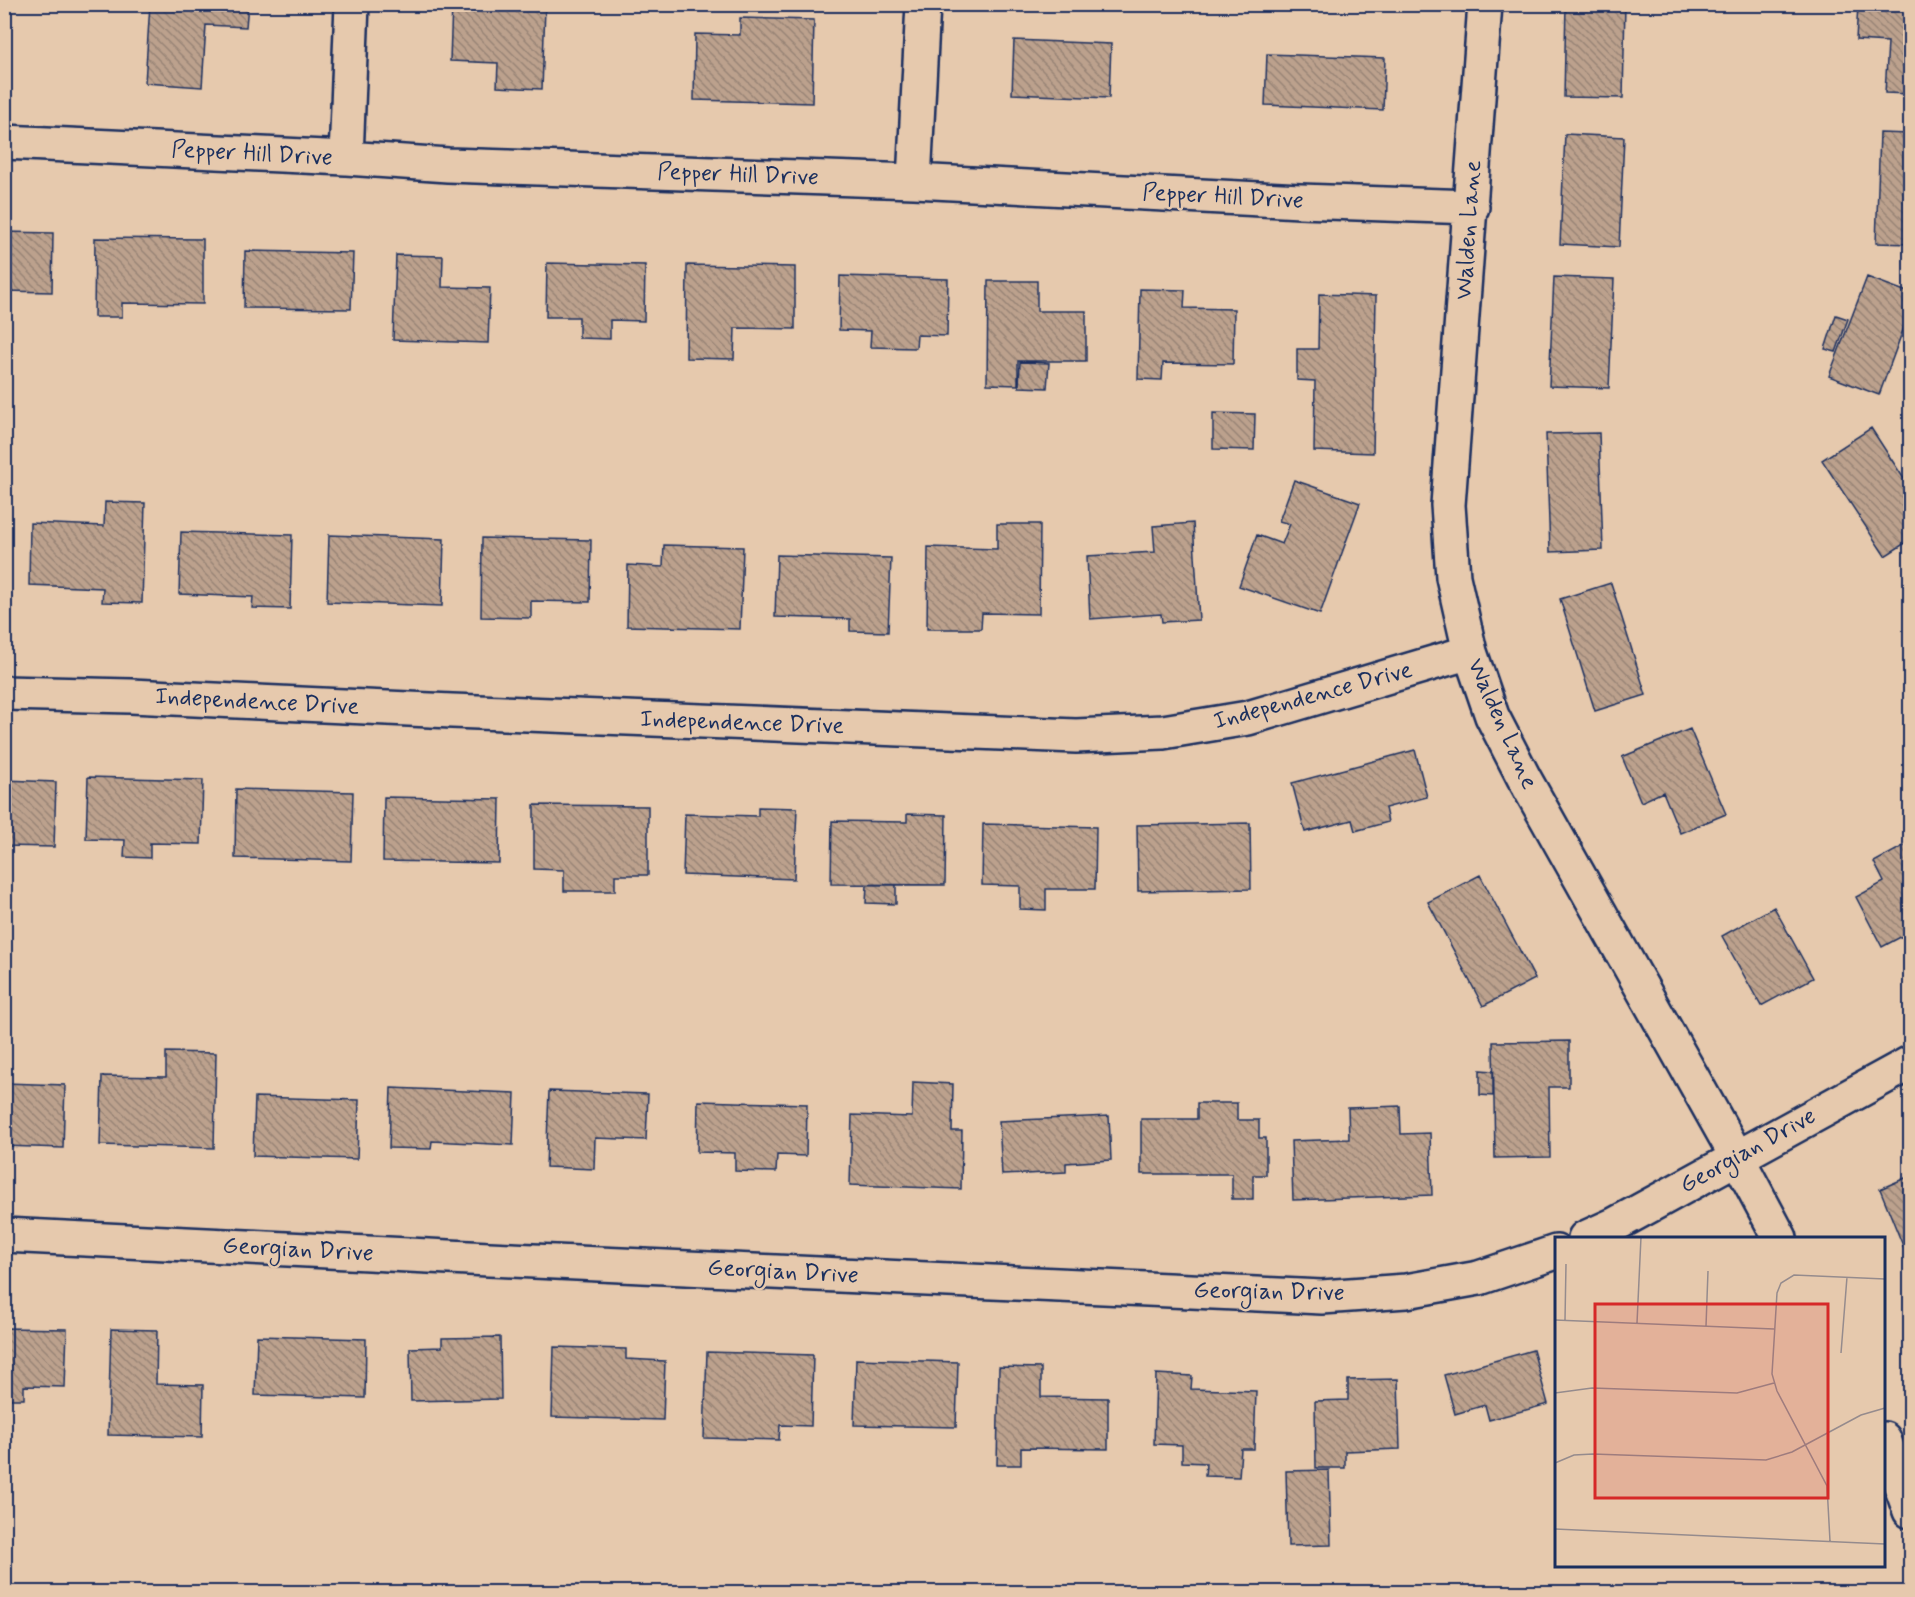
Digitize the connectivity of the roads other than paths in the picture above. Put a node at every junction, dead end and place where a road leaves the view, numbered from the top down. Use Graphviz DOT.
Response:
graph roads {
  1 [pos="352,4"];
  2 [pos="923,4"];
  3 [pos="1485,4"];
  4 [pos="4,142"];
  5 [pos="346,159"];
  6 [pos="914,182"];
  7 [pos="1472,207"];
  8 [pos="1470,652"];
  9 [pos="4,693"];
  10 [pos="1911,1063"];
  11 [pos="1737,1157"];
  12 [pos="4,1235"];
  13 [pos="1589,1237"];
  14 [pos="1779,1237"];
  15 [pos="1555,1253"];
  16 [pos="1885,1442"];
  17 [pos="1911,1511"];
  1 -- 5 [label="street"];
  2 -- 6 [label="street"];
  3 -- 7 [label="street, Walden Lane"];
  4 -- 5 [label="street, Pepper Hill Drive"];
  5 -- 6 [label="street, Pepper Hill Drive"];
  6 -- 7 [label="street, Pepper Hill Drive"];
  7 -- 8 [label="street, Walden Lane"];
  8 -- 9 [label="street, Independence Drive"];
  8 -- 11 [label="street, Walden Lane"];
  10 -- 11 [label="street, Georgian Drive"];
  11 -- 13 [label="street, Georgian Drive"];
  11 -- 14 [label="street, Walden Lane"];
  12 -- 15 [label="street, Georgian Drive"];
  16 -- 17 [label="street"];
}
